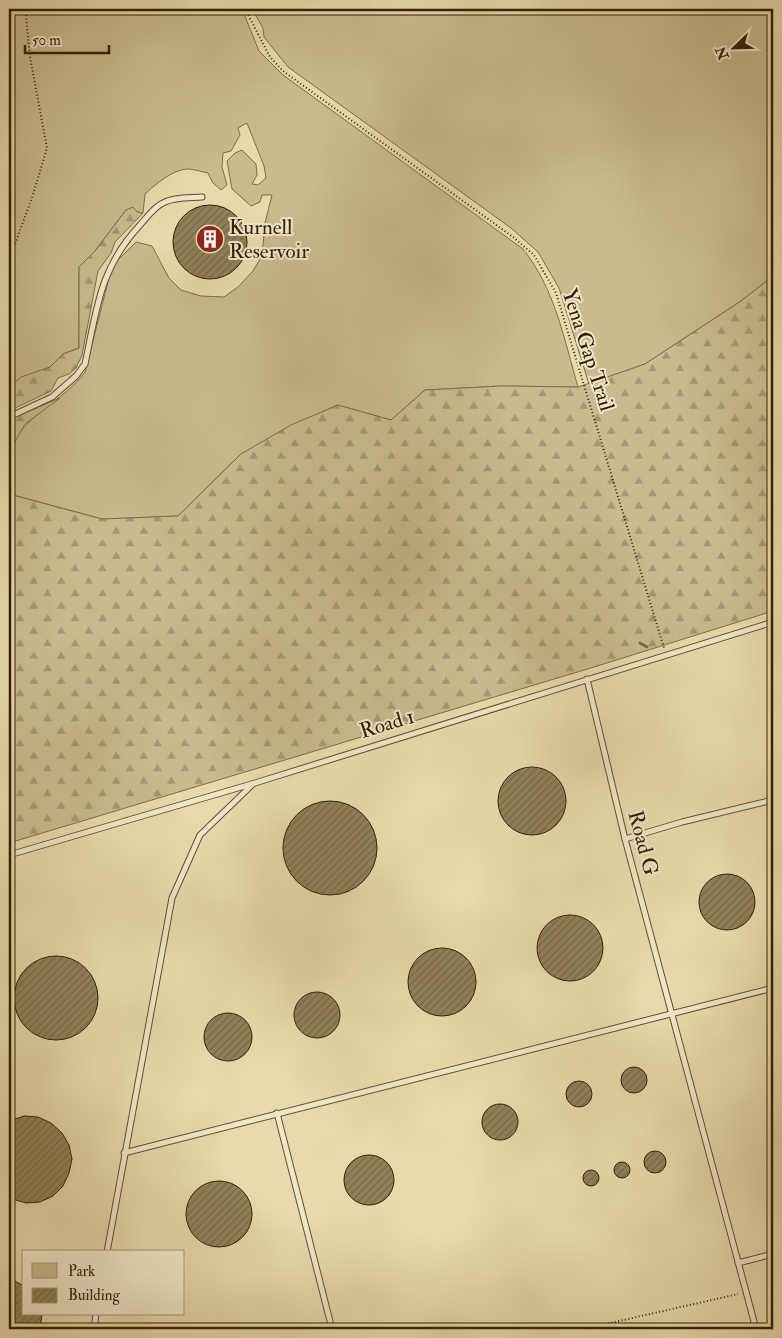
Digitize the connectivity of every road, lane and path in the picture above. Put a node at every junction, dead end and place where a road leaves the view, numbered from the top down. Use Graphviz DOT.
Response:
graph roads {
  1 [pos="27,9"];
  2 [pos="245,9"];
  3 [pos="202,197"];
  4 [pos="9,260"];
  5 [pos="9,271"];
  6 [pos="9,303"];
  7 [pos="9,416"];
  8 [pos="773,622"];
  9 [pos="666,654"];
  10 [pos="587,679"];
  11 [pos="255,782"];
  12 [pos="773,800"];
  13 [pos="625,839"];
  14 [pos="9,855"];
  15 [pos="773,988"];
  16 [pos="673,1014"];
  17 [pos="277,1113"];
  18 [pos="124,1153"];
  19 [pos="107,1250"];
  20 [pos="773,1254"];
  21 [pos="738,1263"];
  22 [pos="746,1292"];
  23 [pos="96,1316"];
  24 [pos="94,1329"];
  25 [pos="332,1329"];
  26 [pos="584,1329"];
  27 [pos="756,1329"];
  1 -- 4 [label="path"];
  2 -- 9 [label="path, Yena Gap Trail"];
  3 -- 7 [label="lane"];
  5 -- 6 [label="path"];
  8 -- 9 [label="lane, Road 1"];
  9 -- 10 [label="lane, Road 1"];
  10 -- 11 [label="lane, Road 1"];
  10 -- 13 [label="lane, Road G"];
  11 -- 14 [label="lane, Road 1"];
  11 -- 18 [label="lane"];
  12 -- 13 [label="lane"];
  13 -- 16 [label="lane, Road G"];
  15 -- 16 [label="lane"];
  16 -- 17 [label="lane"];
  16 -- 21 [label="lane, Road G"];
  17 -- 18 [label="lane"];
  17 -- 25 [label="lane"];
  18 -- 19 [label="lane"];
  20 -- 21 [label="lane"];
  21 -- 22 [label="lane, Road G"];
  22 -- 26 [label="path"];
  22 -- 27 [label="lane, Road G"];
  23 -- 24 [label="lane"];
}
